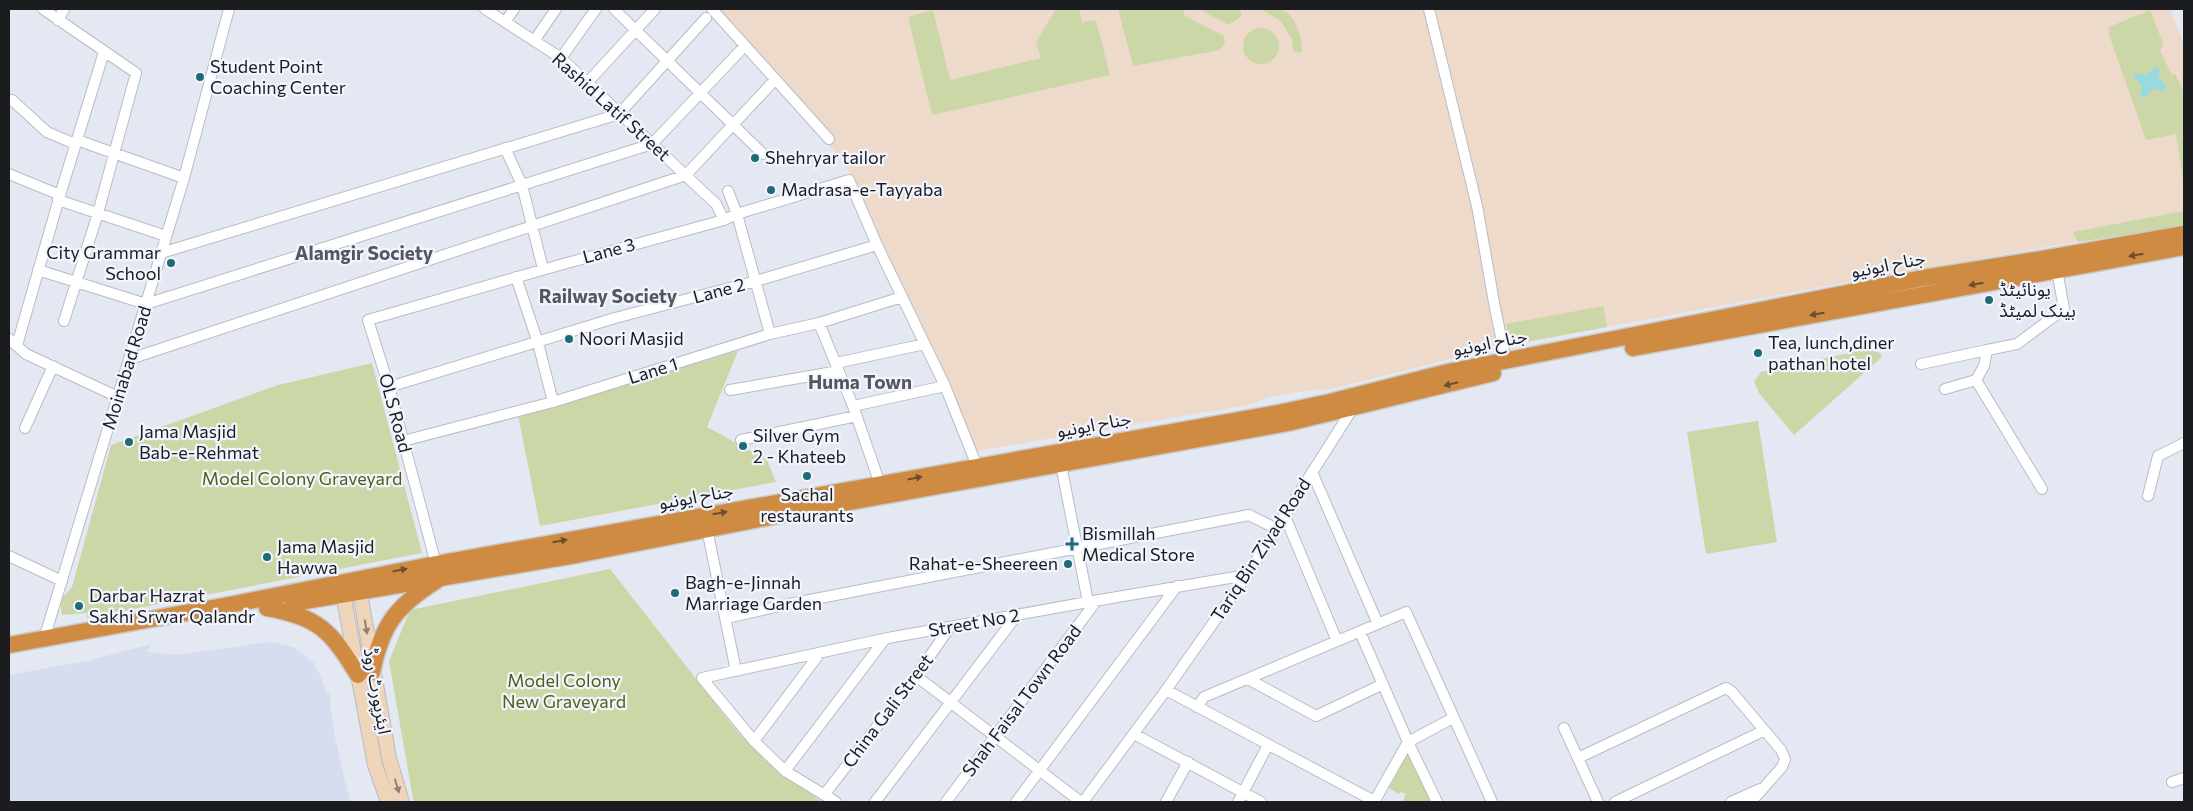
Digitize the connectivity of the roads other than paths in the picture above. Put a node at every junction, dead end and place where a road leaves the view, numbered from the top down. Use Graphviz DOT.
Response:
graph roads {
  1 [pos="42,9"];
  2 [pos="64,9"];
  3 [pos="229,9"];
  4 [pos="485,9"];
  5 [pos="514,9"];
  6 [pos="556,9"];
  7 [pos="596,9"];
  8 [pos="614,9"];
  9 [pos="655,9"];
  10 [pos="1429,9"];
  11 [pos="709,13"];
  12 [pos="58,20"];
  13 [pos="505,22"];
  14 [pos="636,31"];
  15 [pos="534,41"];
  16 [pos="740,51"];
  17 [pos="104,52"];
  18 [pos="561,58"];
  19 [pos="668,62"];
  20 [pos="587,83"];
  21 [pos="771,84"];
  22 [pos="699,93"];
  23 [pos="12,100"];
  24 [pos="620,114"];
  25 [pos="732,124"];
  26 [pos="829,140"];
  27 [pos="76,142"];
  28 [pos="652,144"];
  29 [pos="505,148"];
  30 [pos="115,153"];
  31 [pos="763,154"];
  32 [pos="9,174"];
  33 [pos="686,175"];
  34 [pos="184,178"];
  35 [pos="522,185"];
  36 [pos="728,191"];
  37 [pos="59,197"];
  38 [pos="98,214"];
  39 [pos="737,214"];
  40 [pos="724,220"];
  41 [pos="532,227"];
  42 [pos="2184,234"];
  43 [pos="166,236"];
  44 [pos="877,245"];
  45 [pos="2184,247"];
  46 [pos="161,254"];
  47 [pos="2051,266"];
  48 [pos="543,269"];
  49 [pos="38,270"];
  50 [pos="516,277"];
  51 [pos="756,281"];
  52 [pos="77,282"];
  53 [pos="902,297"];
  54 [pos="146,304"];
  55 [pos="368,320"];
  56 [pos="64,322"];
  57 [pos="818,323"];
  58 [pos="770,334"];
  59 [pos="13,342"];
  60 [pos="538,343"];
  61 [pos="925,344"];
  62 [pos="1987,350"];
  63 [pos="130,359"];
  64 [pos="1506,360"];
  65 [pos="1920,364"];
  66 [pos="52,366"];
  67 [pos="837,367"];
  68 [pos="1976,380"];
  69 [pos="945,386"];
  70 [pos="389,387"];
  71 [pos="1945,389"];
  72 [pos="730,390"];
  73 [pos="118,397"];
  74 [pos="553,402"];
  75 [pos="1353,408"];
  76 [pos="855,411"];
  77 [pos="25,428"];
  78 [pos="741,440"];
  79 [pos="403,441"];
  80 [pos="2184,443"];
  81 [pos="1061,465"];
  82 [pos="977,466"];
  83 [pos="1312,472"];
  84 [pos="880,484"];
  85 [pos="2042,489"];
  86 [pos="2148,496"];
  87 [pos="1284,514"];
  88 [pos="1275,528"];
  89 [pos="707,529"];
  90 [pos="1078,550"];
  91 [pos="9,556"];
  92 [pos="439,570"];
  93 [pos="1247,575"];
  94 [pos="62,581"];
  95 [pos="358,585"];
  96 [pos="1177,586"];
  97 [pos="343,594"];
  98 [pos="1092,601"];
  99 [pos="267,608"];
  100 [pos="1017,615"];
  101 [pos="726,618"];
  102 [pos="1378,624"];
  103 [pos="950,627"];
  104 [pos="1360,632"];
  105 [pos="44,639"];
  106 [pos="885,639"];
  107 [pos="1336,642"];
  108 [pos="9,645"];
  109 [pos="820,653"];
  110 [pos="9,654"];
  111 [pos="736,671"];
  112 [pos="365,674"];
  113 [pos="916,676"];
  114 [pos="1248,679"];
  115 [pos="1383,684"];
  116 [pos="1166,690"];
  117 [pos="952,703"];
  118 [pos="1197,707"];
  119 [pos="1453,718"];
  120 [pos="1564,728"];
  121 [pos="1763,731"];
  122 [pos="1134,734"];
  123 [pos="996,737"];
  124 [pos="754,741"];
  125 [pos="1408,742"];
  126 [pos="1268,745"];
  127 [pos="1578,758"];
  128 [pos="1188,762"];
  129 [pos="785,770"];
  130 [pos="1039,770"];
  131 [pos="2184,778"];
  132 [pos="2172,782"];
  133 [pos="1765,786"];
  134 [pos="1243,793"];
  135 [pos="824,795"];
  136 [pos="388,802"];
  137 [pos="402,802"];
  138 [pos="836,802"];
  139 [pos="875,802"];
  140 [pos="946,802"];
  141 [pos="1016,802"];
  142 [pos="1082,802"];
  143 [pos="1166,802"];
  144 [pos="1238,802"];
  145 [pos="1261,802"];
  146 [pos="1375,802"];
  147 [pos="1437,802"];
  148 [pos="1492,802"];
  149 [pos="1598,802"];
  150 [pos="1614,802"];
  151 [pos="1731,802"];
  152 [pos="1751,802"];
  1 -- 12 [label="street"];
  2 -- 12 [label="street"];
  3 -- 34 [label="street, Moinabad Road"];
  4 -- 13 [label="street, Rashid Latif Street"];
  5 -- 13 [label="street"];
  6 -- 15 [label="street"];
  7 -- 18 [label="street"];
  8 -- 14 [label="street"];
  9 -- 14 [label="street"];
  10 -- 64 [label="street"];
  11 -- 19 [label="street"];
  11 -- 26 [label="street"];
  12 -- 17 [label="street"];
  13 -- 15 [label="street, Rashid Latif Street"];
  14 -- 19 [label="street"];
  14 -- 20 [label="street"];
  15 -- 18 [label="street, Rashid Latif Street"];
  16 -- 22 [label="street"];
  17 -- 27 [label="street"];
  17 -- 30 [label="street"];
  18 -- 20 [label="street, Rashid Latif Street"];
  19 -- 22 [label="street"];
  19 -- 24 [label="street"];
  20 -- 24 [label="street, Rashid Latif Street"];
  21 -- 25 [label="street"];
  22 -- 25 [label="street"];
  22 -- 28 [label="street"];
  23 -- 27 [label="street"];
  24 -- 28 [label="street, Rashid Latif Street"];
  24 -- 29 [label="street"];
  25 -- 31 [label="street"];
  25 -- 33 [label="street"];
  27 -- 30 [label="street"];
  27 -- 37 [label="street"];
  28 -- 33 [label="street, Rashid Latif Street"];
  28 -- 35 [label="street"];
  29 -- 35 [label="street"];
  29 -- 46 [label="street"];
  30 -- 34 [label="street"];
  30 -- 38 [label="street"];
  32 -- 37 [label="street"];
  33 -- 40 [label="street, Rashid Latif Street"];
  33 -- 41 [label="street"];
  34 -- 43 [label="street, Moinabad Road"];
  35 -- 41 [label="street"];
  35 -- 54 [label="street"];
  36 -- 39 [label="street"];
  37 -- 38 [label="street"];
  37 -- 49 [label="street"];
  38 -- 43 [label="street"];
  38 -- 52 [label="street"];
  39 -- 40 [label="street, Lane 3"];
  39 -- 44 [label="street, Lane 3"];
  39 -- 51 [label="street"];
  40 -- 48 [label="street, Lane 3"];
  41 -- 48 [label="street"];
  41 -- 63 [label="street"];
  42 -- 47 [label="highway, جناح ایونیو"];
  43 -- 46 [label="street, Moinabad Road"];
  44 -- 51 [label="street, Lane 2"];
  44 -- 53 [label="street"];
  45 -- 47 [label="highway, جناح ایونیو, one-way"];
  46 -- 54 [label="street, Moinabad Road"];
  47 -- 62 [label="street"];
  47 -- 64 [label="highway, جناح ایونیو"];
  47 -- 75 [label="highway, جناح ایونیو, one-way"];
  48 -- 50 [label="street, Lane 3"];
  49 -- 52 [label="street"];
  49 -- 59 [label="street"];
  50 -- 55 [label="street, Lane 3"];
  50 -- 60 [label="street"];
  51 -- 58 [label="street"];
  51 -- 60 [label="street, Lane 2"];
  52 -- 54 [label="street"];
  52 -- 56 [label="street"];
  53 -- 57 [label="street, Lane 1"];
  53 -- 61 [label="street"];
  54 -- 63 [label="street, Moinabad Road"];
  55 -- 70 [label="street, OLS Road"];
  57 -- 58 [label="street, Lane 1"];
  57 -- 67 [label="street"];
  58 -- 74 [label="street, Lane 1"];
  59 -- 66 [label="street"];
  60 -- 70 [label="street, Lane 2"];
  60 -- 74 [label="street"];
  61 -- 67 [label="street"];
  61 -- 69 [label="street"];
  62 -- 65 [label="street"];
  62 -- 68 [label="street"];
  63 -- 73 [label="street, Moinabad Road"];
  64 -- 82 [label="highway, جناح ایونیو"];
  66 -- 73 [label="street"];
  66 -- 77 [label="street"];
  67 -- 72 [label="street"];
  67 -- 76 [label="street"];
  68 -- 71 [label="street"];
  68 -- 85 [label="street"];
  69 -- 76 [label="street"];
  69 -- 82 [label="street"];
  70 -- 79 [label="street, OLS Road"];
  73 -- 94 [label="street, Moinabad Road"];
  74 -- 79 [label="street, Lane 1"];
  75 -- 81 [label="highway, جناح ایونیو"];
  75 -- 83 [label="street, Tariq Bin Ziyad Road"];
  76 -- 78 [label="street"];
  76 -- 84 [label="street"];
  79 -- 92 [label="street, OLS Road"];
  80 -- 86 [label="street"];
  81 -- 89 [label="highway, جناح ایونیو"];
  81 -- 90 [label="street"];
  84 -- 82 [label="highway, جناح ایونیو, one-way"];
  83 -- 87 [label="street, Tariq Bin Ziyad Road"];
  83 -- 102 [label="street"];
  92 -- 84 [label="highway, جناح ایونیو, one-way"];
  87 -- 88 [label="street, Tariq Bin Ziyad Road"];
  87 -- 107 [label="street"];
  88 -- 90 [label="street"];
  88 -- 93 [label="street, Tariq Bin Ziyad Road"];
  89 -- 92 [label="highway, جناح ایونیو"];
  89 -- 101 [label="street"];
  90 -- 98 [label="street"];
  90 -- 101 [label="street"];
  91 -- 94 [label="street"];
  92 -- 95 [label="highway, جناح ایونیو"];
  92 -- 112 [label="highway"];
  93 -- 96 [label="street, Street No 2"];
  93 -- 116 [label="street, Tariq Bin Ziyad Road"];
  94 -- 105 [label="street, Moinabad Road"];
  95 -- 97 [label="highway, جناح ایونیو"];
  95 -- 105 [label="highway, جناح ایونیو"];
  95 -- 112 [label="main road, ایئرپورٹ روڈ, one-way"];
  96 -- 98 [label="street, Street No 2"];
  96 -- 130 [label="street"];
  97 -- 99 [label="highway, جناح ایونیو"];
  97 -- 112 [label="main road, ایئرپورٹ روڈ"];
  98 -- 100 [label="street, Street No 2"];
  98 -- 123 [label="street, Shah Faisal Town Road"];
  99 -- 110 [label="highway, جناح ایونیو"];
  99 -- 112 [label="highway"];
  100 -- 103 [label="street, Street No 2"];
  100 -- 117 [label="street"];
  101 -- 111 [label="street"];
  102 -- 104 [label="street"];
  102 -- 119 [label="street"];
  103 -- 106 [label="street, Street No 2"];
  103 -- 113 [label="street, China Gali Street"];
  104 -- 107 [label="street"];
  104 -- 115 [label="street"];
  105 -- 108 [label="highway, جناح ایونیو"];
  106 -- 109 [label="street, Street No 2"];
  106 -- 129 [label="street"];
  107 -- 114 [label="street"];
  109 -- 111 [label="street, Street No 2"];
  109 -- 124 [label="street"];
  111 -- 124 [label="street, Street No 2"];
  112 -- 136 [label="main road, ایئرپورٹ روڈ"];
  112 -- 137 [label="main road, ایئرپورٹ روڈ, one-way"];
  113 -- 117 [label="street"];
  113 -- 135 [label="street, China Gali Street"];
  114 -- 115 [label="street"];
  114 -- 118 [label="street"];
  115 -- 125 [label="street"];
  116 -- 118 [label="street"];
  116 -- 122 [label="street, Tariq Bin Ziyad Road"];
  117 -- 123 [label="street"];
  117 -- 139 [label="street"];
  118 -- 126 [label="street"];
  119 -- 125 [label="street"];
  119 -- 148 [label="street"];
  120 -- 127 [label="street"];
  121 -- 127 [label="street"];
  121 -- 133 [label="street"];
  121 -- 150 [label="street"];
  122 -- 128 [label="street"];
  122 -- 142 [label="street, Tariq Bin Ziyad Road"];
  123 -- 130 [label="street"];
  123 -- 140 [label="street, Shah Faisal Town Road"];
  124 -- 129 [label="street"];
  125 -- 146 [label="street"];
  125 -- 147 [label="street"];
  126 -- 134 [label="street"];
  126 -- 146 [label="street"];
  127 -- 149 [label="street"];
  128 -- 134 [label="street"];
  128 -- 143 [label="street"];
  129 -- 135 [label="street"];
  130 -- 141 [label="street"];
  130 -- 142 [label="street"];
  131 -- 132 [label="street"];
  133 -- 151 [label="street"];
  133 -- 152 [label="street"];
  134 -- 144 [label="street"];
  134 -- 145 [label="street"];
  135 -- 138 [label="street"];
}
